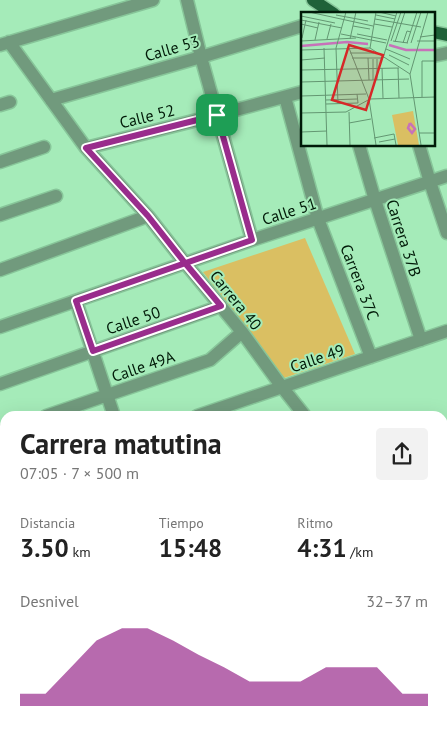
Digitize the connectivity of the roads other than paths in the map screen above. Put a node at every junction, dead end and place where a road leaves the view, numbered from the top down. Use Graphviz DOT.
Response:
graph roads {
  1 [pos="153,0"];
  2 [pos="187,0"];
  3 [pos="314,0"];
  4 [pos="331,12"];
  5 [pos="301,26"];
  6 [pos="434,32"];
  7 [pos="447,34"];
  8 [pos="4,44"];
  9 [pos="447,52"];
  10 [pos="434,56"];
  11 [pos="202,57"];
  12 [pos="301,92"];
  13 [pos="285,97"];
  14 [pos="51,100"];
  15 [pos="217,115"];
  16 [pos="359,146"];
  17 [pos="419,146"];
  18 [pos="44,147"];
  19 [pos="86,148"];
  20 [pos="0,162"];
  21 [pos="447,176"];
  22 [pos="430,182"];
  23 [pos="56,196"];
  24 [pos="375,200"];
  25 [pos="0,215"];
  26 [pos="148,216"];
  27 [pos="318,219"];
  28 [pos="447,232"];
  29 [pos="252,240"];
  30 [pos="185,263"];
  31 [pos="0,270"];
  32 [pos="76,301"];
  33 [pos="221,306"];
  34 [pos="0,327"];
  35 [pos="447,331"];
  36 [pos="242,332"];
  37 [pos="421,340"];
  38 [pos="93,351"];
  39 [pos="371,357"];
  40 [pos="0,384"];
  41 [pos="282,387"];
  42 [pos="107,395"];
  43 [pos="61,411"];
  44 [pos="112,411"];
  45 [pos="212,411"];
  46 [pos="300,411"];
  1 -- 8 [label="street"];
  2 -- 11 [label="street"];
  3 -- 4 [label="main road"];
  5 -- 11 [label="street, Calle 53"];
  6 -- 7 [label="main road"];
  8 -- 14 [label="street, Carrera 40"];
  9 -- 10 [label="street"];
  11 -- 14 [label="street, Calle 53"];
  11 -- 15 [label="street"];
  12 -- 13 [label="street, Calle 52"];
  13 -- 15 [label="street, Calle 52"];
  13 -- 27 [label="street, Carrera 37C"];
  14 -- 19 [label="street, Carrera 40"];
  15 -- 19 [label="street, Calle 52"];
  15 -- 29 [label="street"];
  16 -- 24 [label="street, Carrera 37B"];
  17 -- 22 [label="street"];
  18 -- 20 [label="street"];
  19 -- 26 [label="street, Carrera 40"];
  21 -- 22 [label="street, Calle 51"];
  22 -- 24 [label="street, Calle 51"];
  22 -- 28 [label="street"];
  23 -- 25 [label="street"];
  24 -- 27 [label="street, Calle 51"];
  24 -- 37 [label="street, Carrera 37B"];
  26 -- 30 [label="street, Carrera 40"];
  26 -- 31 [label="street"];
  27 -- 29 [label="street, Calle 51"];
  27 -- 39 [label="street, Carrera 37C"];
  29 -- 30 [label="street, Calle 51"];
  30 -- 32 [label="street, Calle 51"];
  30 -- 33 [label="street, Carrera 40"];
  32 -- 34 [label="street, Calle 51"];
  32 -- 38 [label="street"];
  33 -- 36 [label="street, Carrera 40"];
  33 -- 38 [label="street, Calle 50"];
  35 -- 37 [label="street, Calle 49"];
  36 -- 41 [label="street, Carrera 40"];
  36 -- 42 [label="street, Calle 49A"];
  37 -- 39 [label="street, Calle 49"];
  38 -- 40 [label="street, Calle 50"];
  38 -- 42 [label="street"];
  39 -- 41 [label="street, Calle 49"];
  41 -- 45 [label="street, Calle 49"];
  41 -- 46 [label="street, Carrera 40"];
  42 -- 43 [label="street, Calle 49A"];
  42 -- 44 [label="street"];
}
